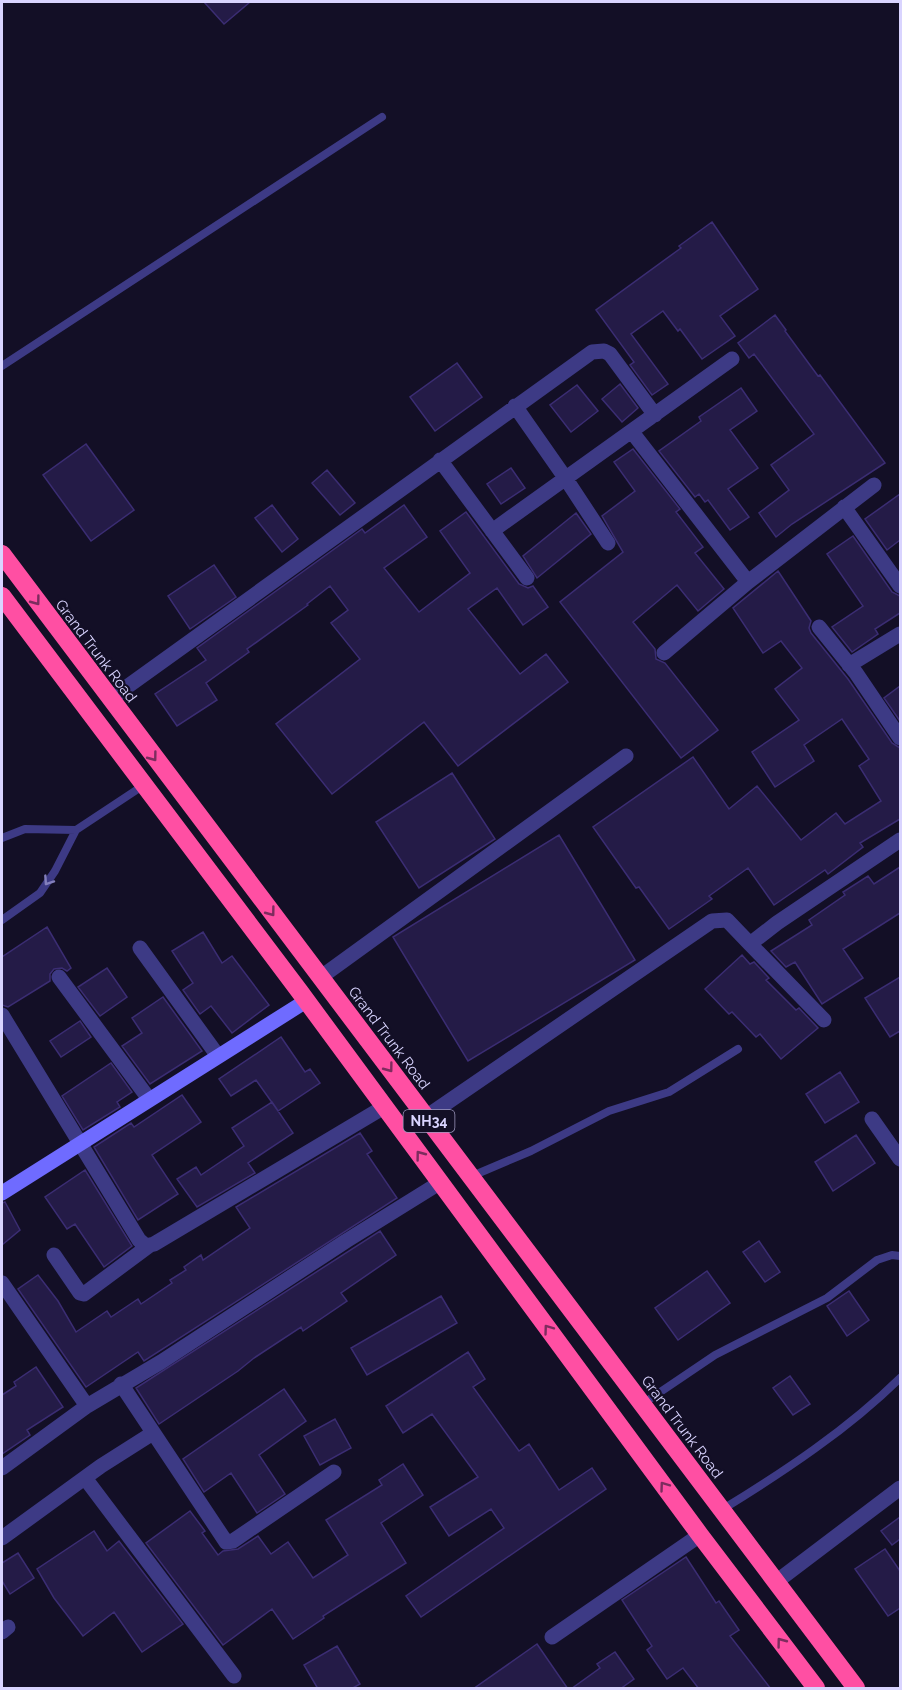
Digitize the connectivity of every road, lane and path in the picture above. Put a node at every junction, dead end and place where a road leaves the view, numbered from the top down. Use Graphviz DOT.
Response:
graph roads {
  1 [pos="382,117"];
  2 [pos="732,360"];
  3 [pos="2,366"];
  4 [pos="515,406"];
  5 [pos="654,415"];
  6 [pos="632,432"];
  7 [pos="441,460"];
  8 [pos="566,479"];
  9 [pos="874,485"];
  10 [pos="844,507"];
  11 [pos="492,531"];
  12 [pos="608,543"];
  13 [pos="2,554"];
  14 [pos="527,578"];
  15 [pos="748,582"];
  16 [pos="900,586"];
  17 [pos="2,596"];
  18 [pos="819,627"];
  19 [pos="900,634"];
  20 [pos="664,653"];
  21 [pos="849,665"];
  22 [pos="110,699"];
  23 [pos="900,738"];
  24 [pos="626,756"];
  25 [pos="144,786"];
  26 [pos="76,830"];
  27 [pos="2,838"];
  28 [pos="900,840"];
  29 [pos="2,920"];
  30 [pos="750,944"];
  31 [pos="140,948"];
  32 [pos="59,977"];
  33 [pos="321,977"];
  34 [pos="306,1001"];
  35 [pos="2,1015"];
  36 [pos="824,1020"];
  37 [pos="738,1048"];
  38 [pos="218,1056"];
  39 [pos="149,1099"];
  40 [pos="384,1107"];
  41 [pos="426,1117"];
  42 [pos="872,1119"];
  43 [pos="80,1142"];
  44 [pos="900,1159"];
  45 [pos="471,1176"];
  46 [pos="441,1182"];
  47 [pos="2,1193"];
  48 [pos="150,1245"];
  49 [pos="54,1255"];
  50 [pos="900,1256"];
  51 [pos="2,1283"];
  52 [pos="900,1378"];
  53 [pos="121,1384"];
  54 [pos="642,1404"];
  55 [pos="87,1406"];
  56 [pos="153,1433"];
  57 [pos="2,1468"];
  58 [pos="334,1472"];
  59 [pos="85,1478"];
  60 [pos="900,1488"];
  61 [pos="721,1509"];
  62 [pos="700,1535"];
  63 [pos="2,1538"];
  64 [pos="776,1582"];
  65 [pos="552,1637"];
  66 [pos="234,1676"];
  67 [pos="816,1689"];
  68 [pos="856,1689"];
  1 -- 3 [label="lane"];
  2 -- 5 [label="street"];
  4 -- 5 [label="street"];
  4 -- 7 [label="street"];
  4 -- 8 [label="street"];
  5 -- 6 [label="street"];
  6 -- 8 [label="street"];
  6 -- 15 [label="street"];
  7 -- 11 [label="street"];
  7 -- 22 [label="street"];
  8 -- 11 [label="street"];
  8 -- 12 [label="street"];
  9 -- 10 [label="street"];
  10 -- 15 [label="street"];
  10 -- 16 [label="street"];
  11 -- 14 [label="street"];
  13 -- 22 [label="highway, Grand Trunk Road / NH34, one-way"];
  15 -- 20 [label="street"];
  17 -- 25 [label="highway, NH34"];
  18 -- 21 [label="street"];
  19 -- 21 [label="street"];
  21 -- 23 [label="street"];
  22 -- 33 [label="highway, Grand Trunk Road / NH34, one-way"];
  24 -- 33 [label="street"];
  25 -- 26 [label="lane"];
  25 -- 34 [label="highway, NH34"];
  26 -- 27 [label="lane"];
  26 -- 29 [label="lane, one-way"];
  28 -- 30 [label="street"];
  30 -- 36 [label="street"];
  30 -- 41 [label="street"];
  31 -- 38 [label="street"];
  32 -- 39 [label="street"];
  33 -- 41 [label="highway, Grand Trunk Road / NH34, one-way"];
  34 -- 38 [label="street"];
  34 -- 40 [label="highway, NH34"];
  35 -- 43 [label="street"];
  37 -- 45 [label="lane"];
  38 -- 39 [label="street"];
  39 -- 43 [label="street"];
  46 -- 40 [label="highway, NH34, one-way"];
  40 -- 48 [label="street"];
  41 -- 45 [label="highway, Grand Trunk Road / NH34"];
  42 -- 44 [label="street"];
  43 -- 47 [label="street"];
  43 -- 48 [label="street"];
  45 -- 54 [label="highway, Grand Trunk Road / NH34"];
  46 -- 53 [label="street"];
  62 -- 46 [label="highway, NH34, one-way"];
  48 -- 49 [label="street"];
  50 -- 54 [label="lane"];
  51 -- 55 [label="street"];
  52 -- 61 [label="lane"];
  53 -- 55 [label="street"];
  53 -- 56 [label="street"];
  54 -- 61 [label="highway, Grand Trunk Road / NH34"];
  55 -- 57 [label="street"];
  56 -- 58 [label="street"];
  56 -- 59 [label="street"];
  59 -- 63 [label="street"];
  59 -- 66 [label="street"];
  60 -- 64 [label="street"];
  61 -- 64 [label="highway, Grand Trunk Road / NH34"];
  62 -- 65 [label="street"];
  67 -- 62 [label="highway, NH34, one-way"];
  64 -- 68 [label="highway, Grand Trunk Road / NH34"];
}
